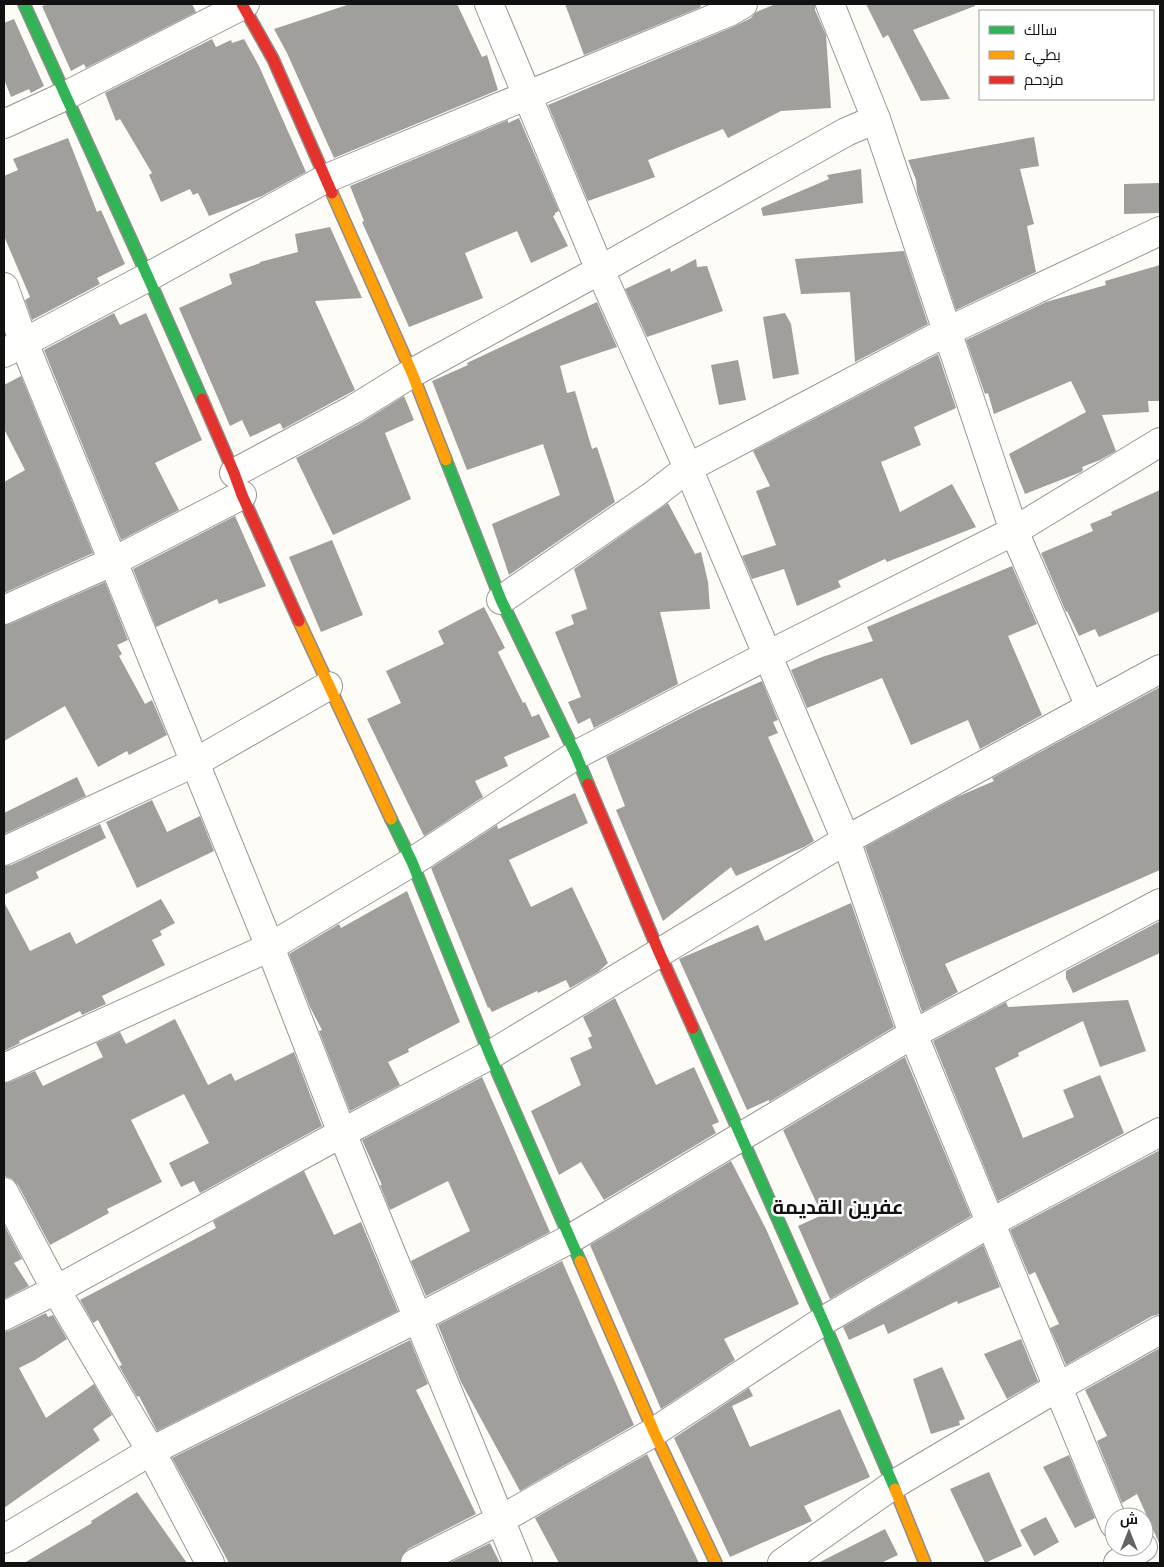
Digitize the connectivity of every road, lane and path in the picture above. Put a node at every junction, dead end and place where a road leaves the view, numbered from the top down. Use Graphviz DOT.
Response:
graph roads {
  1 [pos="24,4"];
  2 [pos="243,4"];
  3 [pos="489,4"];
  4 [pos="743,4"];
  5 [pos="830,4"];
  6 [pos="527,95"];
  7 [pos="65,96"];
  8 [pos="876,118"];
  9 [pos="4,124"];
  10 [pos="325,179"];
  11 [pos="1160,231"];
  12 [pos="600,270"];
  13 [pos="148,277"];
  14 [pos="4,287"];
  15 [pos="948,331"];
  16 [pos="14,348"];
  17 [pos="412,374"];
  18 [pos="1160,442"];
  19 [pos="688,468"];
  20 [pos="238,484"];
  21 [pos="1014,531"];
  22 [pos="114,561"];
  23 [pos="501,600"];
  24 [pos="4,610"];
  25 [pos="768,655"];
  26 [pos="1160,668"];
  27 [pos="328,686"];
  28 [pos="1090,707"];
  29 [pos="576,755"];
  30 [pos="196,762"];
  31 [pos="846,840"];
  32 [pos="4,851"];
  33 [pos="412,862"];
  34 [pos="1160,903"];
  35 [pos="270,947"];
  36 [pos="659,952"];
  37 [pos="913,1034"];
  38 [pos="490,1055"];
  39 [pos="4,1068"];
  40 [pos="1160,1132"];
  41 [pos="342,1133"];
  42 [pos="742,1136"];
  43 [pos="4,1192"];
  44 [pos="990,1223"];
  45 [pos="570,1239"];
  46 [pos="56,1290"];
  47 [pos="4,1316"];
  48 [pos="418,1318"];
  49 [pos="823,1321"];
  50 [pos="1160,1330"];
  51 [pos="1058,1387"];
  52 [pos="654,1432"];
  53 [pos="151,1451"];
  54 [pos="893,1485"];
  55 [pos="1107,1507"];
  56 [pos="500,1520"];
  57 [pos="4,1539"];
  58 [pos="210,1563"];
  59 [pos="415,1563"];
  60 [pos="518,1563"];
  61 [pos="716,1563"];
  62 [pos="782,1563"];
  63 [pos="924,1563"];
  1 -- 7 [label="street"];
  2 -- 7 [label="street"];
  2 -- 10 [label="street"];
  3 -- 6 [label="street"];
  4 -- 6 [label="street"];
  5 -- 8 [label="street"];
  6 -- 10 [label="street"];
  6 -- 12 [label="street"];
  7 -- 9 [label="street"];
  7 -- 13 [label="street"];
  8 -- 12 [label="street"];
  8 -- 15 [label="street"];
  10 -- 13 [label="street"];
  10 -- 17 [label="street"];
  11 -- 15 [label="street"];
  12 -- 17 [label="street"];
  12 -- 19 [label="street"];
  13 -- 16 [label="street"];
  13 -- 20 [label="street"];
  14 -- 16 [label="street"];
  15 -- 19 [label="street"];
  15 -- 21 [label="street"];
  16 -- 22 [label="street"];
  17 -- 20 [label="street"];
  17 -- 23 [label="street"];
  18 -- 21 [label="street"];
  19 -- 23 [label="street"];
  19 -- 25 [label="street"];
  20 -- 22 [label="street"];
  20 -- 27 [label="street"];
  21 -- 25 [label="street"];
  21 -- 28 [label="street"];
  22 -- 24 [label="street"];
  22 -- 30 [label="street"];
  23 -- 29 [label="street"];
  25 -- 29 [label="street"];
  25 -- 31 [label="street"];
  26 -- 28 [label="street"];
  27 -- 30 [label="street"];
  27 -- 33 [label="street"];
  28 -- 31 [label="street"];
  29 -- 33 [label="street"];
  29 -- 36 [label="street"];
  30 -- 32 [label="street"];
  30 -- 35 [label="street"];
  31 -- 36 [label="street"];
  31 -- 37 [label="street"];
  33 -- 35 [label="street"];
  33 -- 38 [label="street"];
  34 -- 37 [label="street"];
  35 -- 39 [label="street"];
  35 -- 41 [label="street"];
  36 -- 38 [label="street"];
  36 -- 42 [label="street"];
  37 -- 42 [label="street"];
  37 -- 44 [label="street"];
  38 -- 41 [label="street"];
  38 -- 45 [label="street"];
  40 -- 44 [label="street"];
  41 -- 46 [label="street"];
  41 -- 48 [label="street"];
  42 -- 45 [label="street"];
  42 -- 49 [label="street"];
  43 -- 46 [label="street"];
  44 -- 49 [label="street"];
  44 -- 51 [label="street"];
  45 -- 48 [label="street"];
  45 -- 52 [label="street"];
  46 -- 47 [label="street"];
  46 -- 53 [label="street"];
  48 -- 53 [label="street"];
  48 -- 56 [label="street"];
  49 -- 52 [label="street"];
  49 -- 54 [label="street"];
  50 -- 51 [label="street"];
  51 -- 54 [label="street"];
  51 -- 55 [label="street"];
  52 -- 56 [label="street"];
  52 -- 61 [label="street"];
  53 -- 57 [label="street"];
  53 -- 58 [label="street"];
  54 -- 62 [label="street"];
  54 -- 63 [label="street"];
  56 -- 59 [label="street"];
  56 -- 60 [label="street"];
}
